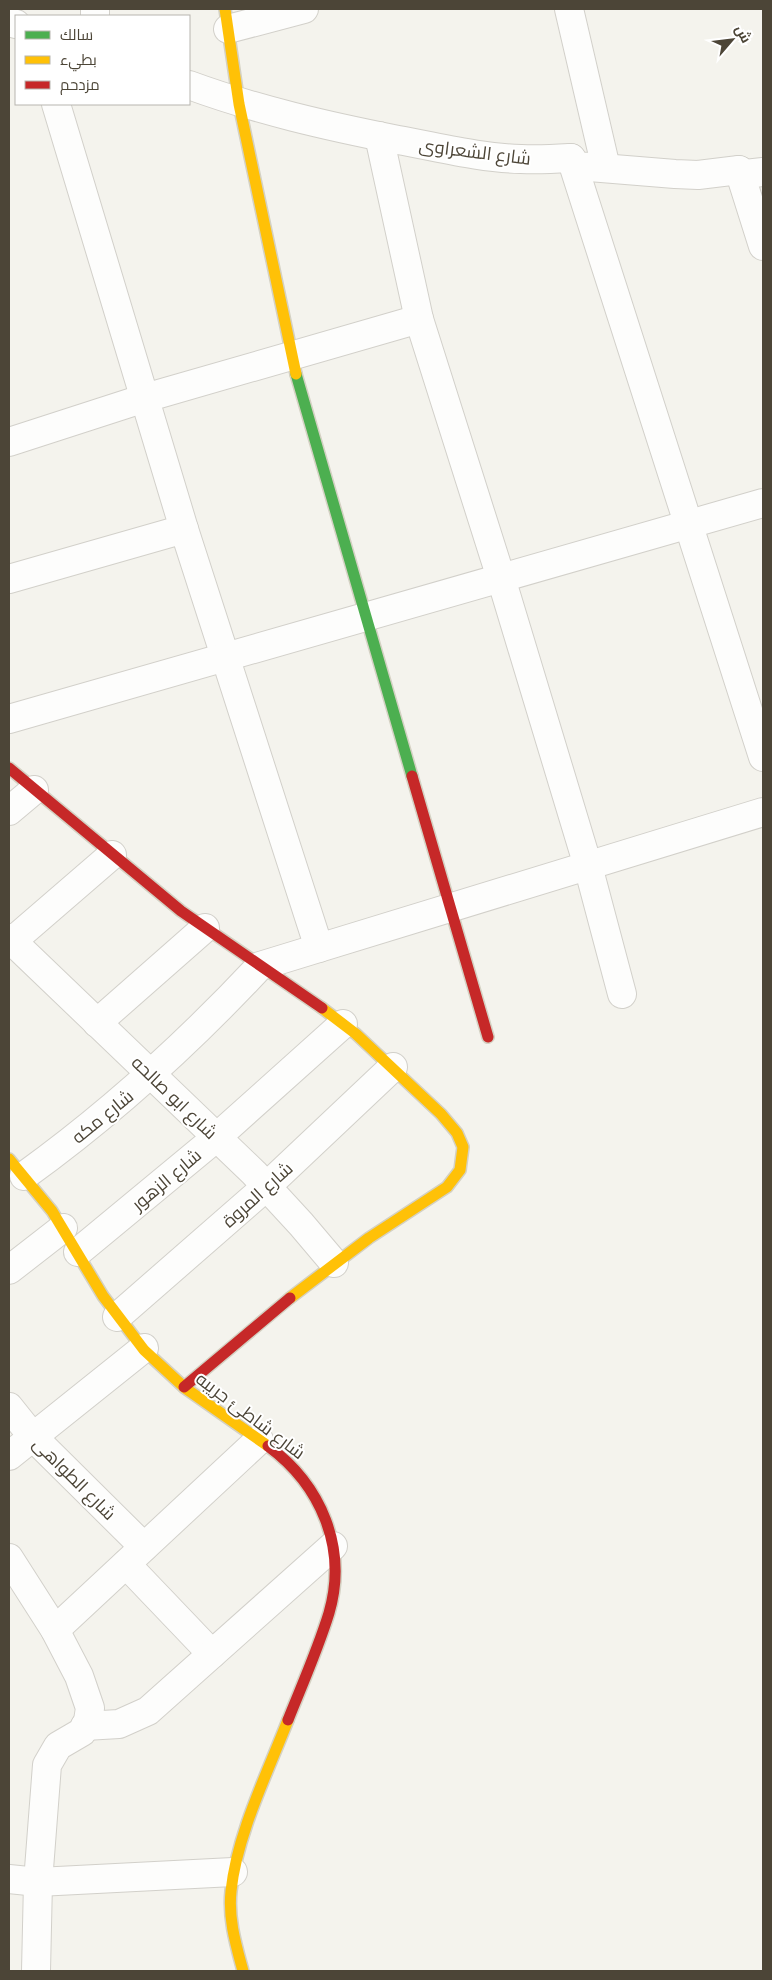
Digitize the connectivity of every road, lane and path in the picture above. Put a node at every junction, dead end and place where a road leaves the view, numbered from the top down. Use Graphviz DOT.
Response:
graph roads {
  1 [pos="304,9"];
  2 [pos="569,12"];
  3 [pos="227,19"];
  4 [pos="190,86"];
  5 [pos="240,104"];
  6 [pos="56,105"];
  7 [pos="379,136"];
  8 [pos="571,158"];
  9 [pos="606,168"];
  10 [pos="751,171"];
  11 [pos="763,246"];
  12 [pos="419,319"];
  13 [pos="291,356"];
  14 [pos="145,398"];
  15 [pos="9,442"];
  16 [pos="763,502"];
  17 [pos="688,523"];
  18 [pos="184,529"];
  19 [pos="502,578"];
  20 [pos="9,579"];
  21 [pos="365,617"];
  22 [pos="227,657"];
  23 [pos="9,719"];
  24 [pos="763,757"];
  25 [pos="9,768"];
  26 [pos="34,790"];
  27 [pos="9,811"];
  28 [pos="763,812"];
  29 [pos="112,856"];
  30 [pos="588,866"];
  31 [pos="452,908"];
  32 [pos="205,928"];
  33 [pos="10,941"];
  34 [pos="318,948"];
  35 [pos="260,966"];
  36 [pos="622,994"];
  37 [pos="97,1024"];
  38 [pos="342,1024"];
  39 [pos="488,1038"];
  40 [pos="393,1067"];
  41 [pos="151,1074"];
  42 [pos="217,1137"];
  43 [pos="16,1168"];
  44 [pos="267,1186"];
  45 [pos="63,1228"];
  46 [pos="78,1252"];
  47 [pos="334,1263"];
  48 [pos="9,1270"];
  49 [pos="117,1317"];
  50 [pos="144,1348"];
  51 [pos="184,1388"];
  52 [pos="9,1408"];
  53 [pos="33,1437"];
  54 [pos="259,1440"];
  55 [pos="9,1456"];
  56 [pos="333,1546"];
  57 [pos="135,1556"];
  58 [pos="9,1558"];
  59 [pos="55,1630"];
  60 [pos="212,1654"];
  61 [pos="85,1726"];
  62 [pos="233,1872"];
  63 [pos="9,1879"];
  64 [pos="38,1882"];
  65 [pos="36,1971"];
  66 [pos="243,1971"];
  1 -- 3 [label="street"];
  2 -- 9 [label="street"];
  3 -- 5 [label="street"];
  4 -- 5 [label="street, شارع الشعراوى"];
  5 -- 7 [label="street, شارع الشعراوى"];
  5 -- 13 [label="street"];
  6 -- 14 [label="street"];
  7 -- 8 [label="street, شارع الشعراوى"];
  7 -- 12 [label="street"];
  8 -- 9 [label="street, شارع الشعراوى"];
  8 -- 17 [label="street"];
  9 -- 10 [label="street, شارع الشعراوى"];
  10 -- 11 [label="street"];
  12 -- 13 [label="street"];
  12 -- 19 [label="street"];
  13 -- 14 [label="street"];
  13 -- 21 [label="street"];
  14 -- 15 [label="street"];
  14 -- 18 [label="street"];
  16 -- 17 [label="street"];
  17 -- 19 [label="street"];
  17 -- 24 [label="street"];
  18 -- 20 [label="street"];
  18 -- 22 [label="street"];
  19 -- 21 [label="street"];
  19 -- 30 [label="street"];
  21 -- 22 [label="street"];
  21 -- 31 [label="street"];
  22 -- 23 [label="street"];
  22 -- 34 [label="street"];
  25 -- 26 [label="street"];
  26 -- 27 [label="street"];
  26 -- 29 [label="street"];
  28 -- 30 [label="street"];
  29 -- 32 [label="street"];
  29 -- 33 [label="street"];
  30 -- 31 [label="street"];
  30 -- 36 [label="street"];
  31 -- 34 [label="street"];
  31 -- 39 [label="street"];
  32 -- 35 [label="street"];
  32 -- 37 [label="street"];
  33 -- 37 [label="street, شارع ابو صالحه"];
  34 -- 35 [label="street"];
  35 -- 38 [label="street"];
  35 -- 41 [label="street, شارع مكه"];
  37 -- 41 [label="street, شارع ابو صالحه"];
  38 -- 40 [label="street"];
  38 -- 42 [label="street, شارع الزهور"];
  40 -- 44 [label="street, شارع المروة"];
  40 -- 47 [label="street"];
  41 -- 42 [label="street, شارع ابو صالحه"];
  41 -- 43 [label="street, شارع مكه"];
  42 -- 44 [label="street, شارع ابو صالحه"];
  42 -- 46 [label="street, شارع الزهور"];
  43 -- 45 [label="street, شارع شاطئ جريبه"];
  44 -- 47 [label="street, شارع ابو صالحه"];
  44 -- 49 [label="street, شارع المروة"];
  45 -- 46 [label="street, شارع شاطئ جريبه"];
  45 -- 48 [label="street"];
  46 -- 49 [label="street, شارع شاطئ جريبه"];
  47 -- 51 [label="street"];
  49 -- 50 [label="street, شارع شاطئ جريبه"];
  50 -- 51 [label="street, شارع شاطئ جريبه"];
  50 -- 53 [label="street"];
  51 -- 54 [label="street, شارع شاطئ جريبه"];
  52 -- 53 [label="street, شارع الطواهى"];
  53 -- 55 [label="street"];
  53 -- 57 [label="street, شارع الطواهى"];
  54 -- 56 [label="street, شارع شاطئ جريبه"];
  54 -- 57 [label="street"];
  56 -- 60 [label="street"];
  56 -- 62 [label="street, شارع شاطئ جريبه"];
  57 -- 59 [label="street"];
  57 -- 60 [label="street, شارع الطواهى"];
  58 -- 59 [label="street"];
  59 -- 61 [label="street"];
  60 -- 61 [label="street"];
  61 -- 64 [label="street"];
  62 -- 64 [label="street"];
  62 -- 66 [label="street, شارع شاطئ جريبه"];
  63 -- 64 [label="street"];
  64 -- 65 [label="street"];
}
